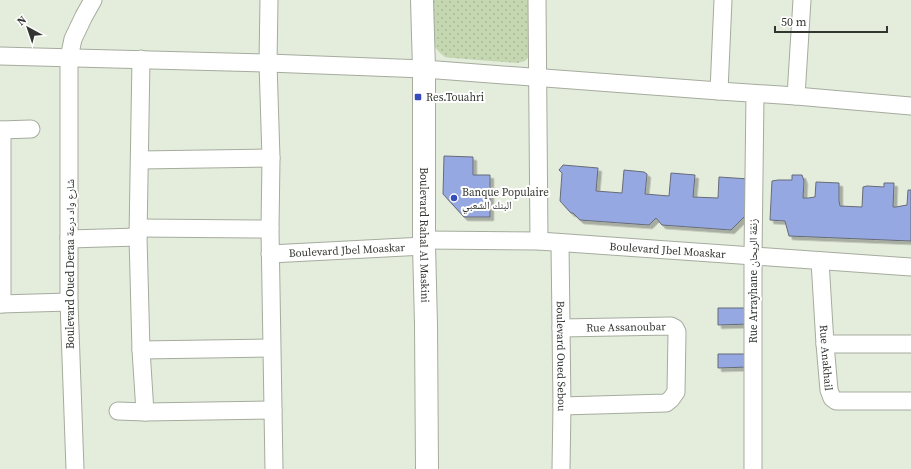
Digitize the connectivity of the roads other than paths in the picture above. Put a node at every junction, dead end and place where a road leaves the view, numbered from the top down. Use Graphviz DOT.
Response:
graph roads {
  1 [pos="93,0"];
  2 [pos="269,0"];
  3 [pos="422,0"];
  4 [pos="537,0"];
  5 [pos="723,0"];
  6 [pos="802,0"];
  7 [pos="0,56"];
  8 [pos="69,58"];
  9 [pos="141,59"];
  10 [pos="268,63"];
  11 [pos="424,70"];
  12 [pos="538,78"];
  13 [pos="719,92"];
  14 [pos="755,94"];
  15 [pos="796,96"];
  16 [pos="911,106"];
  17 [pos="30,129"];
  18 [pos="1,130"];
  19 [pos="271,158"];
  20 [pos="140,160"];
  21 [pos="1,194"];
  22 [pos="270,228"];
  23 [pos="139,233"];
  24 [pos="69,239"];
  25 [pos="539,241"];
  26 [pos="424,243"];
  27 [pos="560,243"];
  28 [pos="270,254"];
  29 [pos="753,256"];
  30 [pos="820,261"];
  31 [pos="911,267"];
  32 [pos="69,302"];
  33 [pos="1,304"];
  34 [pos="561,328"];
  35 [pos="825,344"];
  36 [pos="911,344"];
  37 [pos="272,348"];
  38 [pos="140,350"];
  39 [pos="911,401"];
  40 [pos="562,406"];
  41 [pos="273,410"];
  42 [pos="118,411"];
  43 [pos="145,412"];
  44 [pos="75,469"];
  45 [pos="274,469"];
  46 [pos="427,469"];
  47 [pos="561,469"];
  48 [pos="754,469"];
  1 -- 8 [label="street, Boulevard Oued Deraa شارع واد درعة"];
  2 -- 10 [label="street"];
  3 -- 11 [label="street, Boulevard Rahal Al Maskini"];
  4 -- 12 [label="street"];
  5 -- 13 [label="street"];
  6 -- 15 [label="street"];
  7 -- 8 [label="street"];
  8 -- 9 [label="street"];
  8 -- 24 [label="street, Boulevard Oued Deraa شارع واد درعة"];
  9 -- 10 [label="street"];
  9 -- 20 [label="street"];
  10 -- 11 [label="street"];
  10 -- 19 [label="street"];
  11 -- 12 [label="street"];
  11 -- 26 [label="street, Boulevard Rahal Al Maskini"];
  12 -- 13 [label="street"];
  12 -- 25 [label="street"];
  13 -- 14 [label="street"];
  14 -- 15 [label="street"];
  14 -- 29 [label="street, Rue Arrayhane زنقة الريحان"];
  15 -- 16 [label="street"];
  17 -- 18 [label="street"];
  18 -- 21 [label="street"];
  19 -- 20 [label="street"];
  19 -- 22 [label="street"];
  20 -- 23 [label="street"];
  21 -- 33 [label="street"];
  22 -- 23 [label="street"];
  22 -- 28 [label="street"];
  23 -- 24 [label="street"];
  23 -- 38 [label="street"];
  24 -- 32 [label="street, Boulevard Oued Deraa شارع واد درعة"];
  25 -- 26 [label="street, Boulevard Jbel Moaskar"];
  25 -- 27 [label="street, Boulevard Jbel Moaskar"];
  26 -- 28 [label="street, Boulevard Jbel Moaskar"];
  26 -- 46 [label="street, Boulevard Rahal Al Maskini"];
  27 -- 29 [label="street, Boulevard Jbel Moaskar"];
  27 -- 34 [label="street, Boulevard Oued Sebou"];
  28 -- 37 [label="street"];
  29 -- 30 [label="street, Boulevard Jbel Moaskar"];
  29 -- 48 [label="street, Rue Arrayhane زنقة الريحان"];
  30 -- 31 [label="street, Boulevard Jbel Moaskar"];
  30 -- 35 [label="street, Rue Anakhail"];
  32 -- 33 [label="street"];
  32 -- 44 [label="street, Boulevard Oued Deraa شارع واد درعة"];
  34 -- 40 [label="street, Boulevard Oued Sebou"];
  34 -- 40 [label="street, Rue Assanoubar"];
  35 -- 36 [label="street"];
  35 -- 39 [label="street, Rue Anakhail"];
  37 -- 38 [label="street"];
  37 -- 41 [label="street"];
  38 -- 43 [label="street"];
  40 -- 47 [label="street, Boulevard Oued Sebou"];
  41 -- 43 [label="street"];
  41 -- 45 [label="street"];
  42 -- 43 [label="street"];
}
